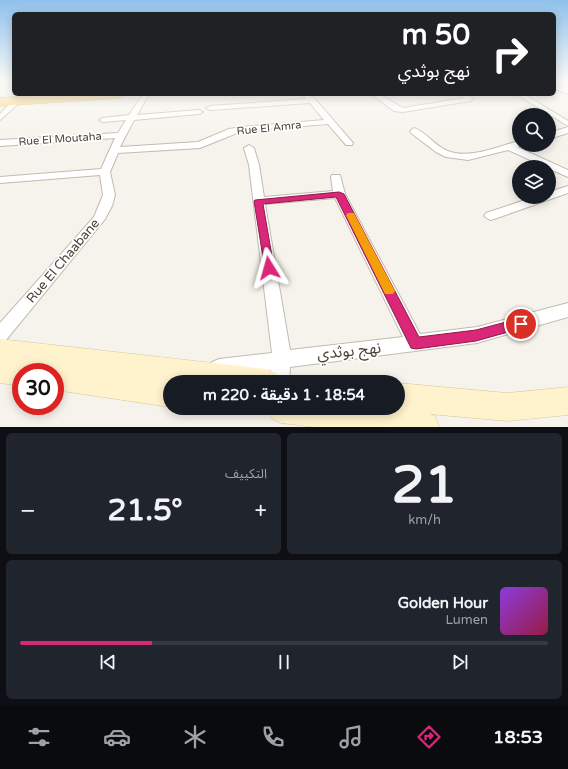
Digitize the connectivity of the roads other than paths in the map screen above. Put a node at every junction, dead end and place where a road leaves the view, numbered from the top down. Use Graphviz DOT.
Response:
graph roads {
  1 [pos="6,103"];
  2 [pos="141,103"];
  3 [pos="284,103"];
  4 [pos="314,103"];
  5 [pos="388,103"];
  6 [pos="446,103"];
  7 [pos="534,103"];
  8 [pos="210,108"];
  9 [pos="199,112"];
  10 [pos="0,118"];
  11 [pos="132,118"];
  12 [pos="103,120"];
  13 [pos="329,122"];
  14 [pos="568,124"];
  15 [pos="568,130"];
  16 [pos="414,131"];
  17 [pos="556,134"];
  18 [pos="121,135"];
  19 [pos="0,143"];
  20 [pos="348,143"];
  21 [pos="512,146"];
  22 [pos="249,148"];
  23 [pos="115,150"];
  24 [pos="526,152"];
  25 [pos="106,172"];
  26 [pos="568,174"];
  27 [pos="336,176"];
  28 [pos="0,180"];
  29 [pos="568,189"];
  30 [pos="556,193"];
  31 [pos="339,194"];
  32 [pos="258,201"];
  33 [pos="525,204"];
  34 [pos="490,216"];
  35 [pos="568,310"];
  36 [pos="0,335"];
  37 [pos="416,344"];
  38 [pos="0,350"];
  39 [pos="282,359"];
  40 [pos="0,370"];
  41 [pos="12,372"];
  42 [pos="213,375"];
  43 [pos="280,375"];
  44 [pos="64,377"];
  45 [pos="163,380"];
  46 [pos="163,382"];
  47 [pos="405,398"];
  48 [pos="568,401"];
  49 [pos="334,415"];
  50 [pos="424,427"];
  1 -- 10 [label="street"];
  2 -- 11 [label="street, Rue El Chaabane"];
  3 -- 8 [label="street"];
  4 -- 13 [label="street"];
  5 -- 6 [label="street"];
  7 -- 14 [label="street"];
  9 -- 11 [label="street"];
  11 -- 12 [label="street"];
  11 -- 18 [label="street, Rue El Chaabane"];
  13 -- 20 [label="street"];
  13 -- 23 [label="street, Rue El Amra"];
  15 -- 17 [label="street"];
  16 -- 21 [label="street"];
  18 -- 19 [label="street, Rue El Moutaha"];
  18 -- 23 [label="street, Rue El Chaabane"];
  22 -- 32 [label="street"];
  23 -- 25 [label="street, Rue El Chaabane"];
  24 -- 26 [label="street"];
  25 -- 28 [label="street"];
  25 -- 36 [label="street, Rue El Chaabane"];
  27 -- 31 [label="street"];
  29 -- 30 [label="street"];
  31 -- 32 [label="street"];
  31 -- 37 [label="street"];
  32 -- 39 [label="street"];
  33 -- 34 [label="street"];
  35 -- 37 [label="street, نهج بوثدي"];
  37 -- 39 [label="street, نهج بوثدي"];
  38 -- 45 [label="street"];
  39 -- 42 [label="street, نهج بوثدي"];
  39 -- 43 [label="street"];
  40 -- 41 [label="street"];
  44 -- 46 [label="street"];
  47 -- 48 [label="street"];
  49 -- 50 [label="street"];
}
